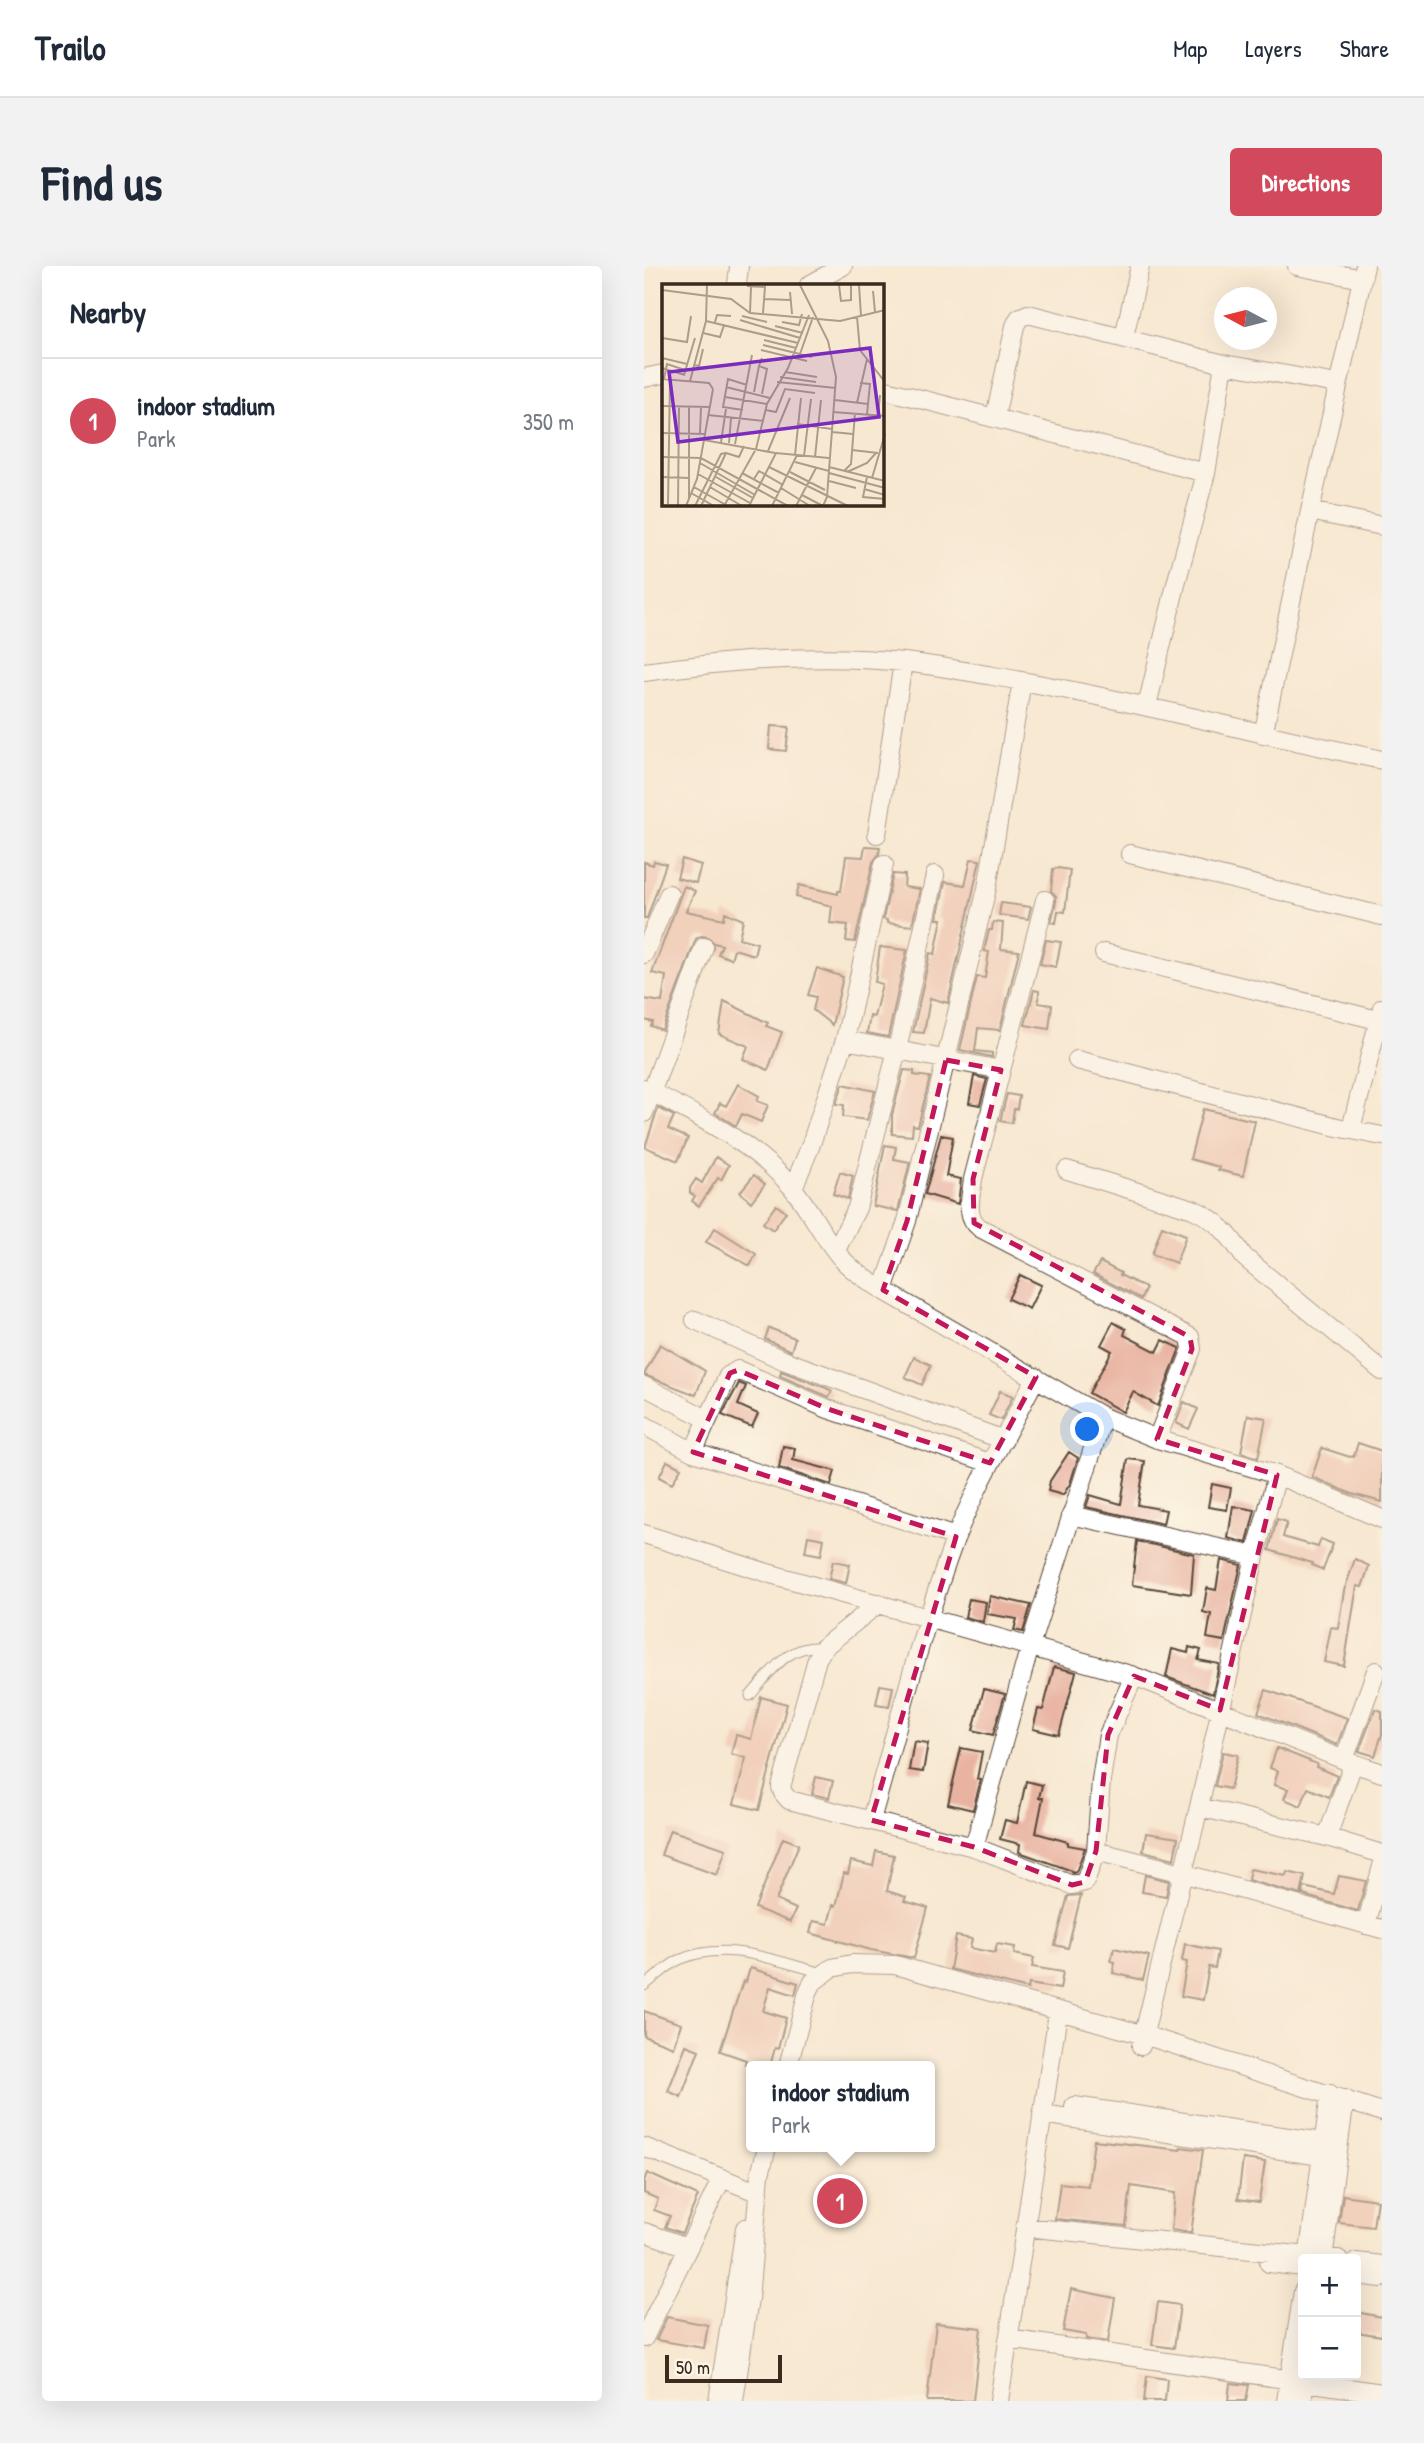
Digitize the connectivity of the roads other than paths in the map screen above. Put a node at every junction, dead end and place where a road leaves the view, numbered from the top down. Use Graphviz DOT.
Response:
graph roads {
  1 [pos="738,266"];
  2 [pos="843,266"];
  3 [pos="1140,266"];
  4 [pos="1297,266"];
  5 [pos="1363,272"];
  6 [pos="737,284"];
  7 [pos="810,284"];
  8 [pos="1124,337"];
  9 [pos="1224,364"];
  10 [pos="662,374"];
  11 [pos="644,378"];
  12 [pos="1337,384"];
  13 [pos="884,389"];
  14 [pos="995,417"];
  15 [pos="1206,474"];
  16 [pos="1310,511"];
  17 [pos="1382,526"];
  18 [pos="903,662"];
  19 [pos="644,672"];
  20 [pos="1022,681"];
  21 [pos="1147,706"];
  22 [pos="1263,735"];
  23 [pos="1382,760"];
  24 [pos="877,834"];
  25 [pos="1130,854"];
  26 [pos="884,864"];
  27 [pos="935,875"];
  28 [pos="669,894"];
  29 [pos="1045,900"];
  30 [pos="1382,916"];
  31 [pos="704,947"];
  32 [pos="1104,953"];
  33 [pos="644,954"];
  34 [pos="1381,1017"];
  35 [pos="845,1040"];
  36 [pos="897,1050"];
  37 [pos="946,1060"];
  38 [pos="1077,1060"];
  39 [pos="1001,1070"];
  40 [pos="648,1090"];
  41 [pos="644,1113"];
  42 [pos="1351,1129"];
  43 [pos="1382,1136"];
  44 [pos="1067,1170"];
  45 [pos="793,1188"];
  46 [pos="836,1250"];
  47 [pos="883,1290"];
  48 [pos="695,1320"];
  49 [pos="1382,1371"];
  50 [pos="1036,1377"];
  51 [pos="644,1386"];
  52 [pos="1103,1417"];
  53 [pos="707,1419"];
  54 [pos="644,1425"];
  55 [pos="1157,1439"];
  56 [pos="1004,1440"];
  57 [pos="693,1452"];
  58 [pos="990,1463"];
  59 [pos="1277,1475"];
  60 [pos="1071,1515"];
  61 [pos="1382,1519"];
  62 [pos="644,1534"];
  63 [pos="956,1537"];
  64 [pos="1255,1556"];
  65 [pos="879,1603"];
  66 [pos="929,1617"];
  67 [pos="1030,1646"];
  68 [pos="824,1647"];
  69 [pos="1376,1671"];
  70 [pos="1134,1676"];
  71 [pos="750,1696"];
  72 [pos="1220,1710"];
  73 [pos="1348,1762"];
  74 [pos="1382,1773"];
  75 [pos="1199,1807"];
  76 [pos="871,1820"];
  77 [pos="1327,1837"];
  78 [pos="974,1847"];
  79 [pos="1096,1851"];
  80 [pos="1382,1854"];
  81 [pos="1382,1866"];
  82 [pos="1182,1872"];
  83 [pos="1374,1927"];
  84 [pos="822,1972"];
  85 [pos="644,1986"];
  86 [pos="1060,2019"];
  87 [pos="1142,2040"];
  88 [pos="789,2061"];
  89 [pos="1337,2102"];
  90 [pos="1047,2108"];
  91 [pos="1382,2112"];
  92 [pos="1382,2120"];
  93 [pos="644,2147"];
  94 [pos="1322,2149"];
  95 [pos="766,2152"];
  96 [pos="721,2180"];
  97 [pos="755,2192"];
  98 [pos="1028,2230"];
  99 [pos="644,2232"];
  100 [pos="687,2247"];
  101 [pos="1317,2254"];
  102 [pos="1318,2254"];
  103 [pos="1298,2257"];
  104 [pos="1361,2263"];
  105 [pos="1382,2266"];
  106 [pos="1361,2275"];
  107 [pos="1382,2278"];
  108 [pos="1013,2337"];
  109 [pos="644,2339"];
  110 [pos="1298,2375"];
  111 [pos="1298,2377"];
  112 [pos="1361,2379"];
  113 [pos="1300,2380"];
  114 [pos="1322,2380"];
  115 [pos="1382,2382"];
  116 [pos="1382,2393"];
  117 [pos="725,2401"];
  118 [pos="999,2401"];
  119 [pos="1007,2401"];
  120 [pos="1286,2401"];
  121 [pos="1302,2401"];
  1 -- 6 [label="street"];
  2 -- 7 [label="street"];
  3 -- 8 [label="street"];
  4 -- 5 [label="street"];
  5 -- 12 [label="street"];
  8 -- 9 [label="street"];
  8 -- 14 [label="street"];
  9 -- 12 [label="street"];
  9 -- 15 [label="street"];
  10 -- 11 [label="street"];
  12 -- 16 [label="street"];
  13 -- 14 [label="street"];
  14 -- 15 [label="street"];
  15 -- 21 [label="street"];
  16 -- 17 [label="street"];
  16 -- 22 [label="street"];
  18 -- 19 [label="street"];
  18 -- 20 [label="street"];
  18 -- 24 [label="street"];
  20 -- 21 [label="street"];
  20 -- 37 [label="street"];
  21 -- 22 [label="street"];
  22 -- 23 [label="street"];
  25 -- 30 [label="street"];
  26 -- 35 [label="street"];
  27 -- 36 [label="street"];
  28 -- 33 [label="street"];
  29 -- 39 [label="street"];
  31 -- 40 [label="street"];
  32 -- 34 [label="street"];
  34 -- 42 [label="street"];
  35 -- 36 [label="street"];
  35 -- 45 [label="street"];
  36 -- 37 [label="street"];
  36 -- 46 [label="street"];
  37 -- 39 [label="street"];
  37 -- 47 [label="street"];
  38 -- 42 [label="street"];
  39 -- 55 [label="street"];
  40 -- 41 [label="street"];
  40 -- 45 [label="street"];
  42 -- 43 [label="street"];
  44 -- 49 [label="street"];
  45 -- 46 [label="street"];
  46 -- 47 [label="street"];
  47 -- 50 [label="street"];
  48 -- 56 [label="street"];
  50 -- 52 [label="street"];
  50 -- 56 [label="street"];
  51 -- 53 [label="street"];
  52 -- 55 [label="street"];
  52 -- 60 [label="street"];
  53 -- 57 [label="street"];
  53 -- 58 [label="street"];
  54 -- 57 [label="street"];
  55 -- 59 [label="street"];
  56 -- 58 [label="street"];
  57 -- 63 [label="street"];
  58 -- 63 [label="street"];
  59 -- 61 [label="street"];
  59 -- 64 [label="street"];
  60 -- 64 [label="street"];
  60 -- 67 [label="street"];
  62 -- 65 [label="street"];
  63 -- 66 [label="street"];
  64 -- 72 [label="street"];
  65 -- 66 [label="street"];
  65 -- 68 [label="street"];
  66 -- 67 [label="street"];
  66 -- 76 [label="street"];
  67 -- 70 [label="street"];
  67 -- 78 [label="street"];
  68 -- 71 [label="lane"];
  68 -- 76 [label="street"];
  69 -- 73 [label="street"];
  70 -- 72 [label="street"];
  70 -- 79 [label="street"];
  72 -- 73 [label="street"];
  72 -- 75 [label="street"];
  73 -- 74 [label="street"];
  73 -- 77 [label="street"];
  75 -- 77 [label="street"];
  75 -- 82 [label="street"];
  76 -- 78 [label="street"];
  77 -- 80 [label="street"];
  78 -- 79 [label="street"];
  79 -- 82 [label="street"];
  81 -- 83 [label="street"];
  82 -- 83 [label="street"];
  82 -- 87 [label="street"];
  84 -- 85 [label="lane"];
  84 -- 86 [label="street"];
  84 -- 88 [label="street"];
  86 -- 87 [label="street"];
  86 -- 90 [label="street"];
  87 -- 89 [label="street"];
  89 -- 91 [label="street"];
  89 -- 92 [label="street"];
  89 -- 94 [label="street"];
  89 -- 102 [label="street"];
  90 -- 94 [label="street"];
  90 -- 98 [label="street"];
  93 -- 96 [label="street"];
  94 -- 101 [label="street"];
  95 -- 97 [label="street"];
  96 -- 97 [label="street"];
  96 -- 100 [label="street"];
  97 -- 117 [label="street"];
  98 -- 103 [label="street"];
  98 -- 108 [label="street"];
  99 -- 100 [label="street"];
  100 -- 109 [label="street"];
  104 -- 105 [label="street"];
  106 -- 107 [label="street"];
  108 -- 110 [label="street"];
  108 -- 118 [label="street"];
  108 -- 119 [label="street"];
  111 -- 120 [label="street"];
  112 -- 115 [label="street"];
  113 -- 121 [label="street"];
  114 -- 116 [label="street"];
}
